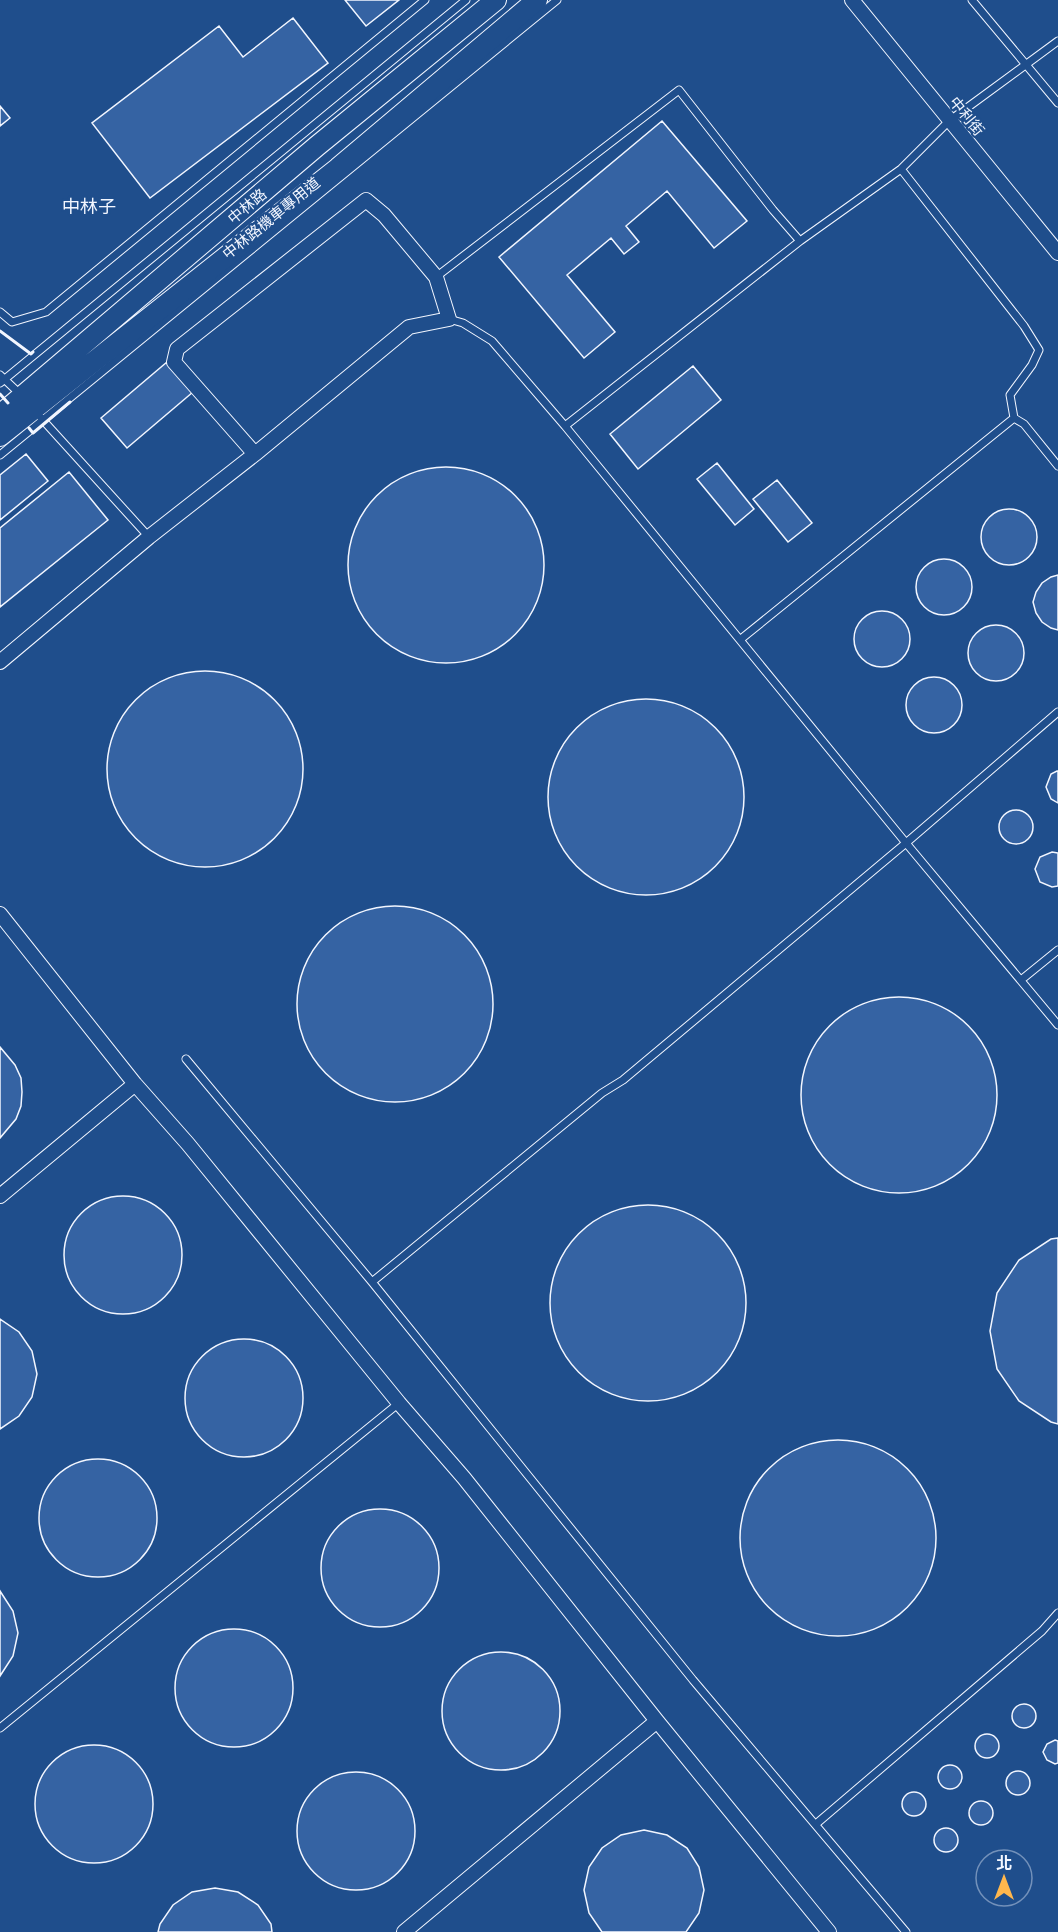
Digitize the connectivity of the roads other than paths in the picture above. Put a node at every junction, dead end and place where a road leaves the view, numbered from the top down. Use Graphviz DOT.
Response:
graph roads {
  1 [pos="425,0"];
  2 [pos="466,0"];
  3 [pos="496,0"];
  4 [pos="537,0"];
  5 [pos="557,0"];
  6 [pos="852,0"];
  7 [pos="972,0"];
  8 [pos="1058,41"];
  9 [pos="1026,65"];
  10 [pos="1058,103"];
  11 [pos="949,121"];
  12 [pos="901,169"];
  13 [pos="800,241"];
  14 [pos="1058,253"];
  15 [pos="436,277"];
  16 [pos="0,312"];
  17 [pos="449,320"];
  18 [pos="1,380"];
  19 [pos="33,408"];
  20 [pos="0,415"];
  21 [pos="1014,418"];
  22 [pos="566,426"];
  23 [pos="0,436"];
  24 [pos="255,454"];
  25 [pos="0,455"];
  26 [pos="1058,466"];
  27 [pos="149,537"];
  28 [pos="741,639"];
  29 [pos="0,662"];
  30 [pos="1058,712"];
  31 [pos="906,843"];
  32 [pos="0,914"];
  33 [pos="1058,950"];
  34 [pos="1021,981"];
  35 [pos="1058,1026"];
  36 [pos="186,1059"];
  37 [pos="135,1084"];
  38 [pos="0,1196"];
  39 [pos="372,1282"];
  40 [pos="399,1402"];
  41 [pos="1058,1613"];
  42 [pos="657,1721"];
  43 [pos="0,1728"];
  44 [pos="816,1824"];
  45 [pos="404,1932"];
  46 [pos="829,1932"];
  47 [pos="906,1932"];
  1 -- 16 [label="lane"];
  2 -- 18 [label="lane"];
  3 -- 19 [label="street, 中林路"];
  4 -- 19 [label="street"];
  5 -- 19 [label="lane, 中林路機車專用道"];
  6 -- 11 [label="street, 中利街"];
  7 -- 9 [label="lane"];
  8 -- 9 [label="lane"];
  9 -- 10 [label="lane"];
  9 -- 11 [label="lane"];
  11 -- 12 [label="lane"];
  11 -- 14 [label="street, 中利街"];
  12 -- 13 [label="lane"];
  12 -- 21 [label="lane"];
  13 -- 15 [label="lane"];
  13 -- 22 [label="lane"];
  15 -- 17 [label="street"];
  15 -- 24 [label="street"];
  17 -- 22 [label="lane"];
  17 -- 24 [label="street"];
  18 -- 19 [label="lane"];
  19 -- 20 [label="street, 中林路"];
  19 -- 23 [label="street"];
  19 -- 25 [label="lane, 中林路機車專用道"];
  19 -- 27 [label="lane"];
  21 -- 26 [label="lane"];
  21 -- 28 [label="lane"];
  22 -- 28 [label="lane"];
  24 -- 27 [label="street"];
  27 -- 29 [label="street"];
  28 -- 31 [label="lane"];
  30 -- 31 [label="lane"];
  31 -- 34 [label="lane"];
  31 -- 39 [label="lane"];
  32 -- 37 [label="street"];
  33 -- 34 [label="lane"];
  34 -- 35 [label="lane"];
  36 -- 39 [label="lane"];
  37 -- 38 [label="street"];
  37 -- 40 [label="street"];
  39 -- 44 [label="lane"];
  40 -- 42 [label="street"];
  40 -- 43 [label="lane"];
  41 -- 44 [label="lane"];
  42 -- 45 [label="street"];
  42 -- 46 [label="street"];
  44 -- 47 [label="lane"];
}
